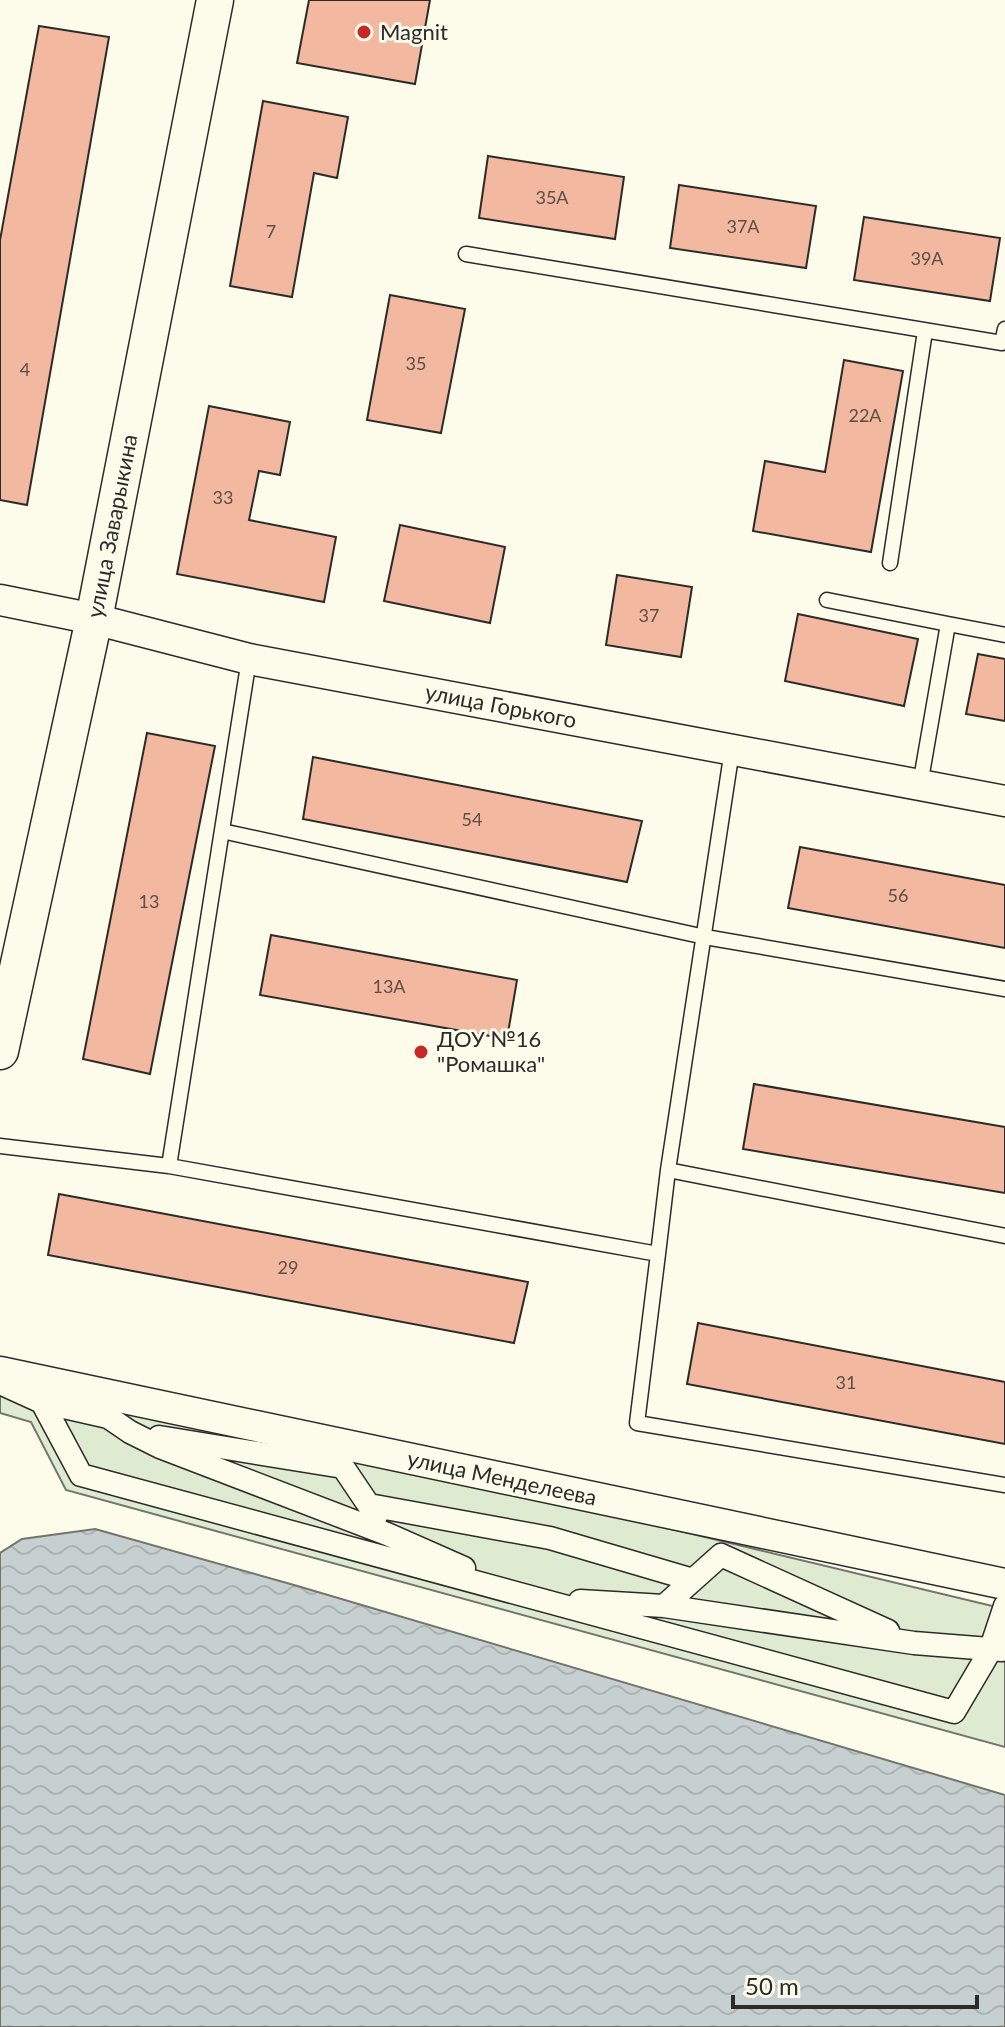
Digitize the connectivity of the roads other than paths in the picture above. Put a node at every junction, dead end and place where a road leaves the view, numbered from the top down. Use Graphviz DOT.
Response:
graph roads {
  1 [pos="214,0"];
  2 [pos="466,254"];
  3 [pos="1005,329"];
  4 [pos="925,331"];
  5 [pos="890,563"];
  6 [pos="0,600"];
  7 [pos="827,600"];
  8 [pos="94,619"];
  9 [pos="948,624"];
  10 [pos="1005,635"];
  11 [pos="249,659"];
  12 [pos="732,750"];
  13 [pos="920,785"];
  14 [pos="1005,801"];
  15 [pos="222,831"];
  16 [pos="705,937"];
  17 [pos="1005,989"];
  18 [pos="0,1051"];
  19 [pos="0,1146"];
  20 [pos="169,1166"];
  21 [pos="668,1170"];
  22 [pos="1005,1236"];
  23 [pos="658,1254"];
  24 [pos="0,1372"];
  25 [pos="0,1383"];
  26 [pos="42,1402"];
  27 [pos="130,1432"];
  28 [pos="1005,1485"];
  29 [pos="369,1505"];
  30 [pos="387,1534"];
  31 [pos="693,1580"];
  32 [pos="1005,1584"];
  33 [pos="534,1598"];
  34 [pos="664,1606"];
  35 [pos="1005,1606"];
  36 [pos="914,1643"];
  37 [pos="998,1650"];
  1 -- 8 [label="street, улица Заварыкина"];
  2 -- 4 [label="lane"];
  3 -- 4 [label="lane"];
  4 -- 5 [label="lane"];
  6 -- 8 [label="street, улица Горького"];
  7 -- 9 [label="lane"];
  8 -- 11 [label="street, улица Горького"];
  8 -- 18 [label="street, улица Заварыкина"];
  9 -- 10 [label="lane"];
  9 -- 13 [label="lane"];
  11 -- 12 [label="street, улица Горького"];
  11 -- 15 [label="lane"];
  12 -- 13 [label="street, улица Горького"];
  12 -- 16 [label="lane"];
  13 -- 14 [label="street, улица Горького"];
  15 -- 16 [label="lane"];
  15 -- 20 [label="lane"];
  16 -- 17 [label="lane"];
  16 -- 21 [label="lane"];
  19 -- 20 [label="lane"];
  20 -- 23 [label="lane"];
  21 -- 22 [label="lane"];
  21 -- 23 [label="lane"];
  23 -- 28 [label="lane"];
  24 -- 32 [label="street, улица Менделеева"];
  25 -- 26 [label="street"];
  26 -- 27 [label="street"];
  26 -- 33 [label="street"];
  27 -- 29 [label="street"];
  27 -- 30 [label="street"];
  29 -- 30 [label="street"];
  29 -- 31 [label="street"];
  30 -- 33 [label="street"];
  31 -- 34 [label="street"];
  31 -- 36 [label="street"];
  33 -- 34 [label="street"];
  33 -- 37 [label="street"];
  34 -- 36 [label="street"];
  35 -- 37 [label="street"];
  36 -- 37 [label="street"];
}
